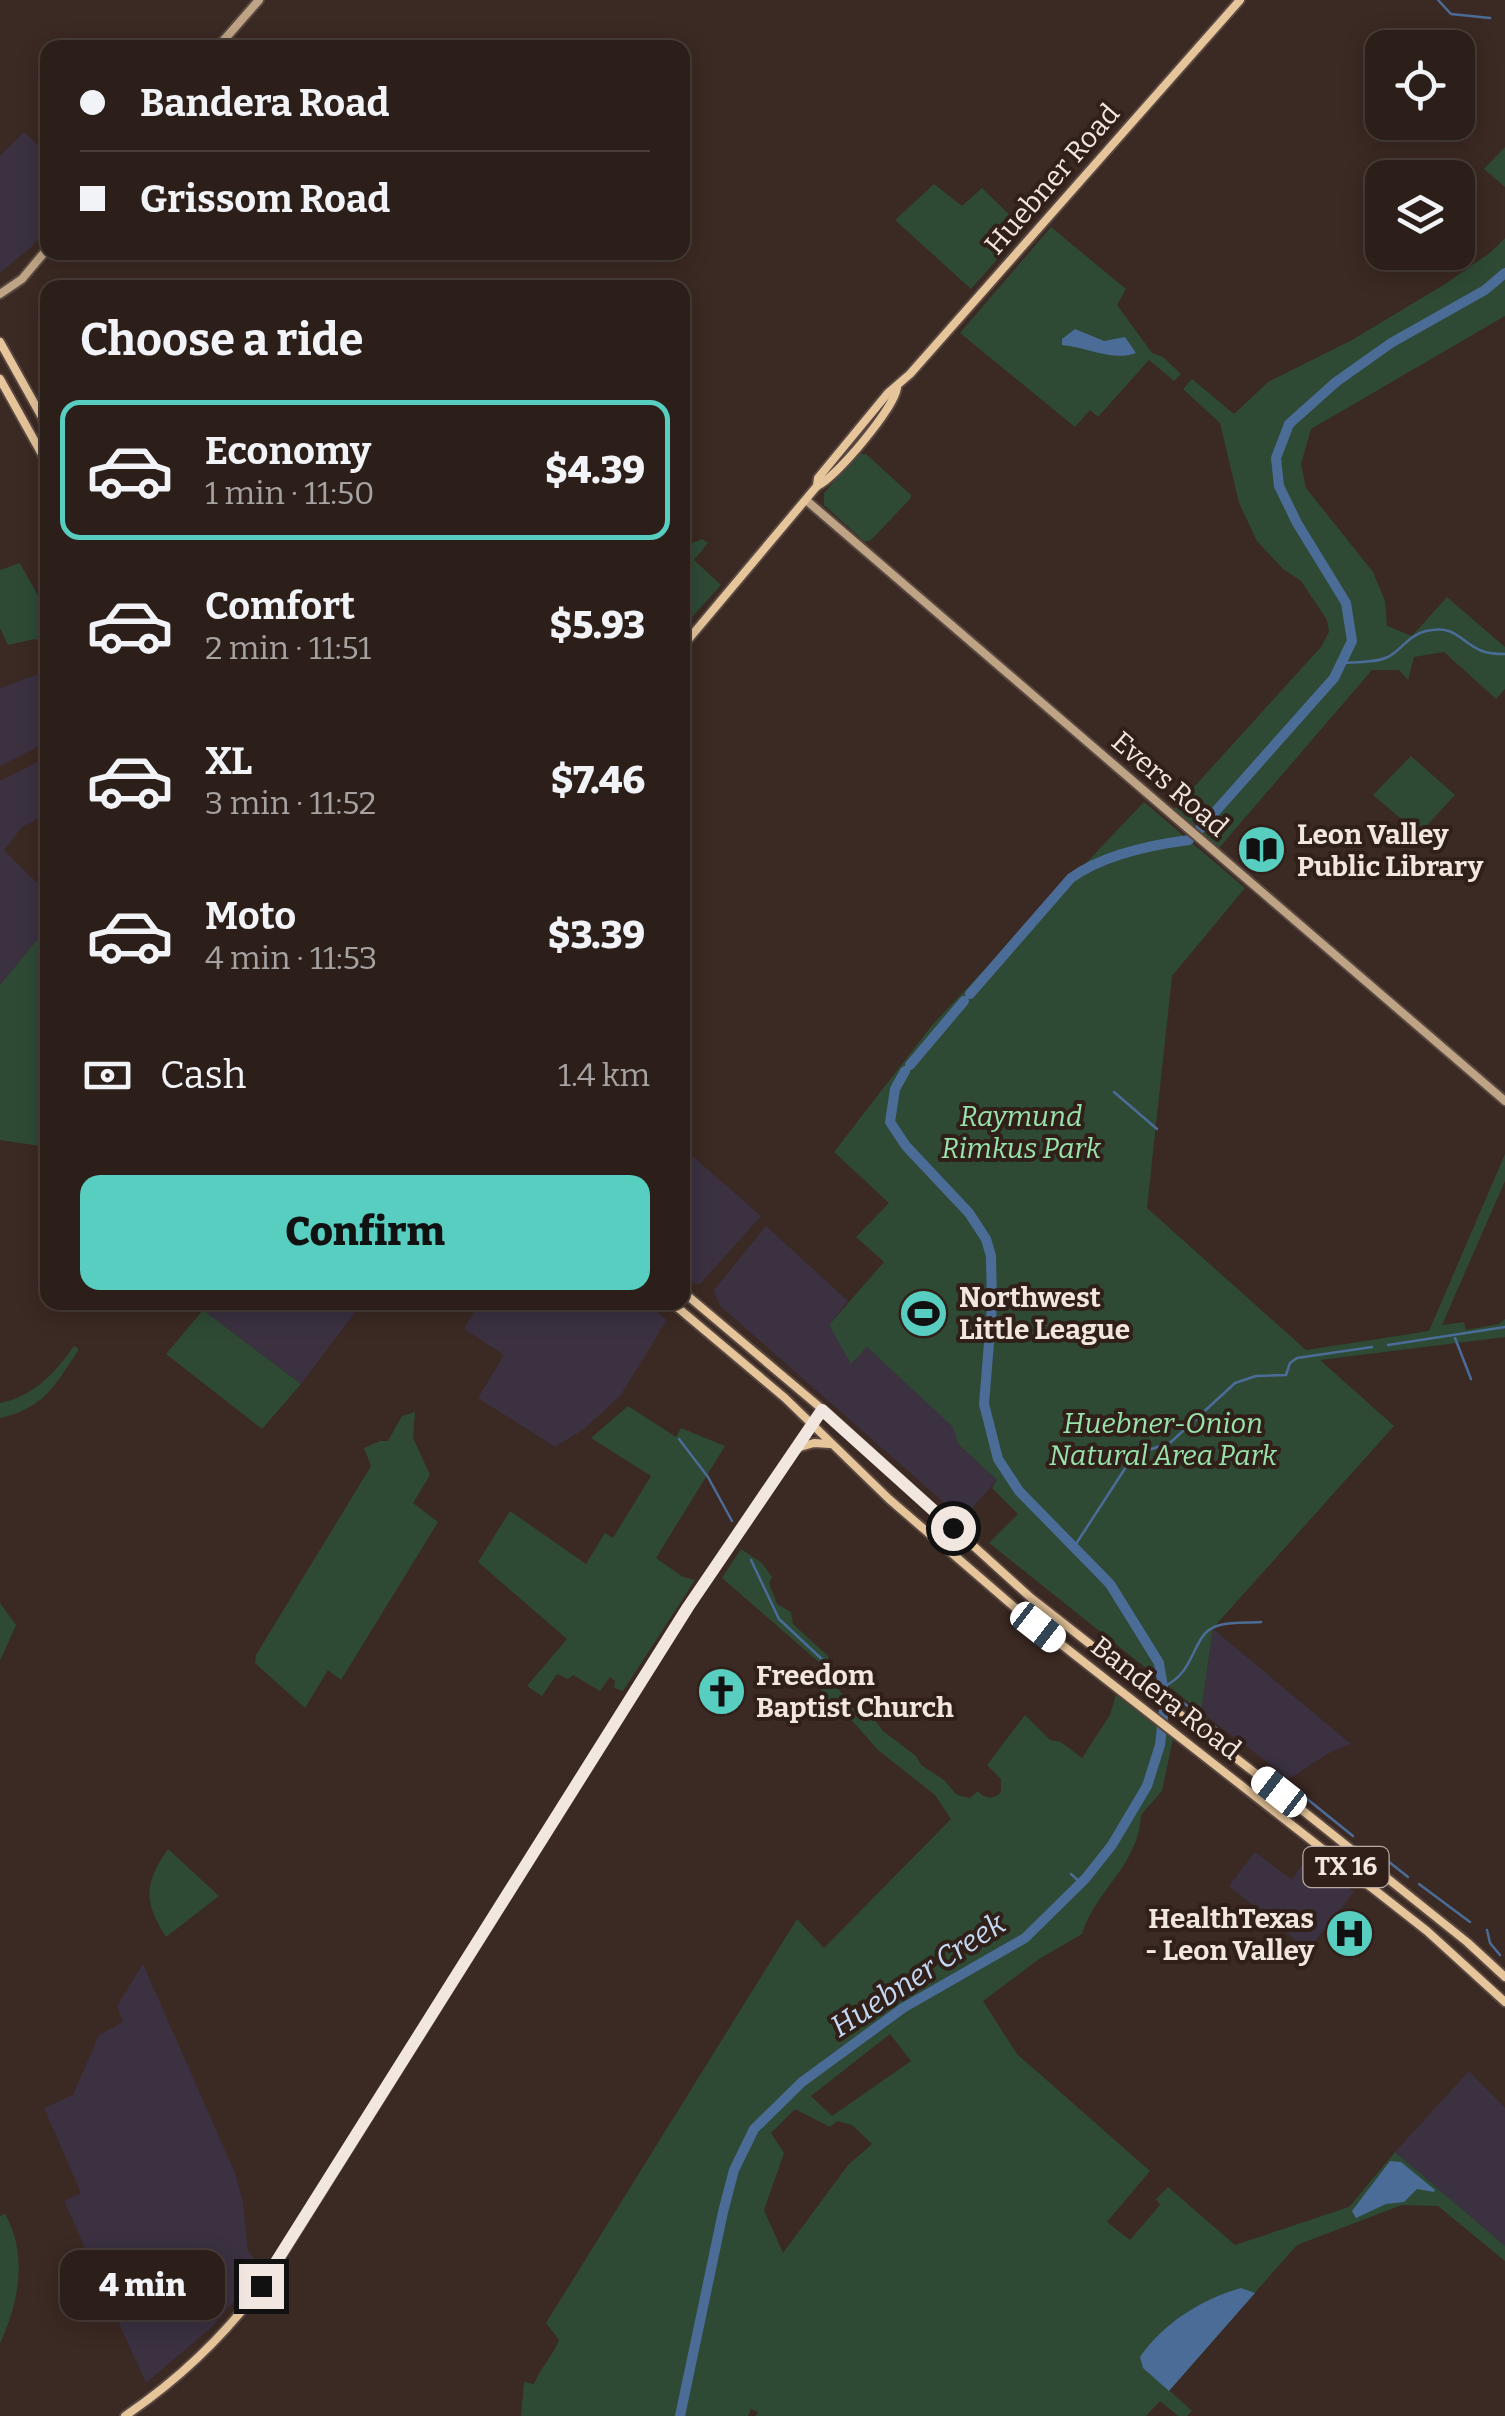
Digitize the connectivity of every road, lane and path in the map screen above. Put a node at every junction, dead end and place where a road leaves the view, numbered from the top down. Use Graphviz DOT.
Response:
graph roads {
  1 [pos="258,0"];
  2 [pos="1240,0"];
  3 [pos="225,40"];
  4 [pos="40,258"];
  5 [pos="0,294"];
  6 [pos="0,342"];
  7 [pos="0,379"];
  8 [pos="40,414"];
  9 [pos="40,451"];
  10 [pos="806,500"];
  11 [pos="690,638"];
  12 [pos="1505,1101"];
  13 [pos="690,1298"];
  14 [pos="680,1310"];
  15 [pos="822,1410"];
  16 [pos="812,1424"];
  17 [pos="833,1444"];
  18 [pos="796,1449"];
  19 [pos="1505,1977"];
  20 [pos="1505,2002"];
  21 [pos="124,2416"];
  1 -- 3 [label="main road"];
  2 -- 10 [label="main road, Huebner Road"];
  4 -- 5 [label="main road"];
  6 -- 8 [label="main road"];
  7 -- 9 [label="main road"];
  10 -- 11 [label="main road, Huebner Road"];
  10 -- 12 [label="main road, Evers Road"];
  13 -- 15 [label="main road, Bandera Road / TX 16"];
  14 -- 16 [label="main road, Bandera Road / TX 16"];
  15 -- 16 [label="main road"];
  15 -- 19 [label="main road, Bandera Road / TX 16"];
  16 -- 17 [label="main road, Bandera Road / TX 16"];
  16 -- 18 [label="main road"];
  17 -- 18 [label="main road"];
  17 -- 20 [label="main road, Bandera Road / TX 16"];
  18 -- 21 [label="main road"];
}
